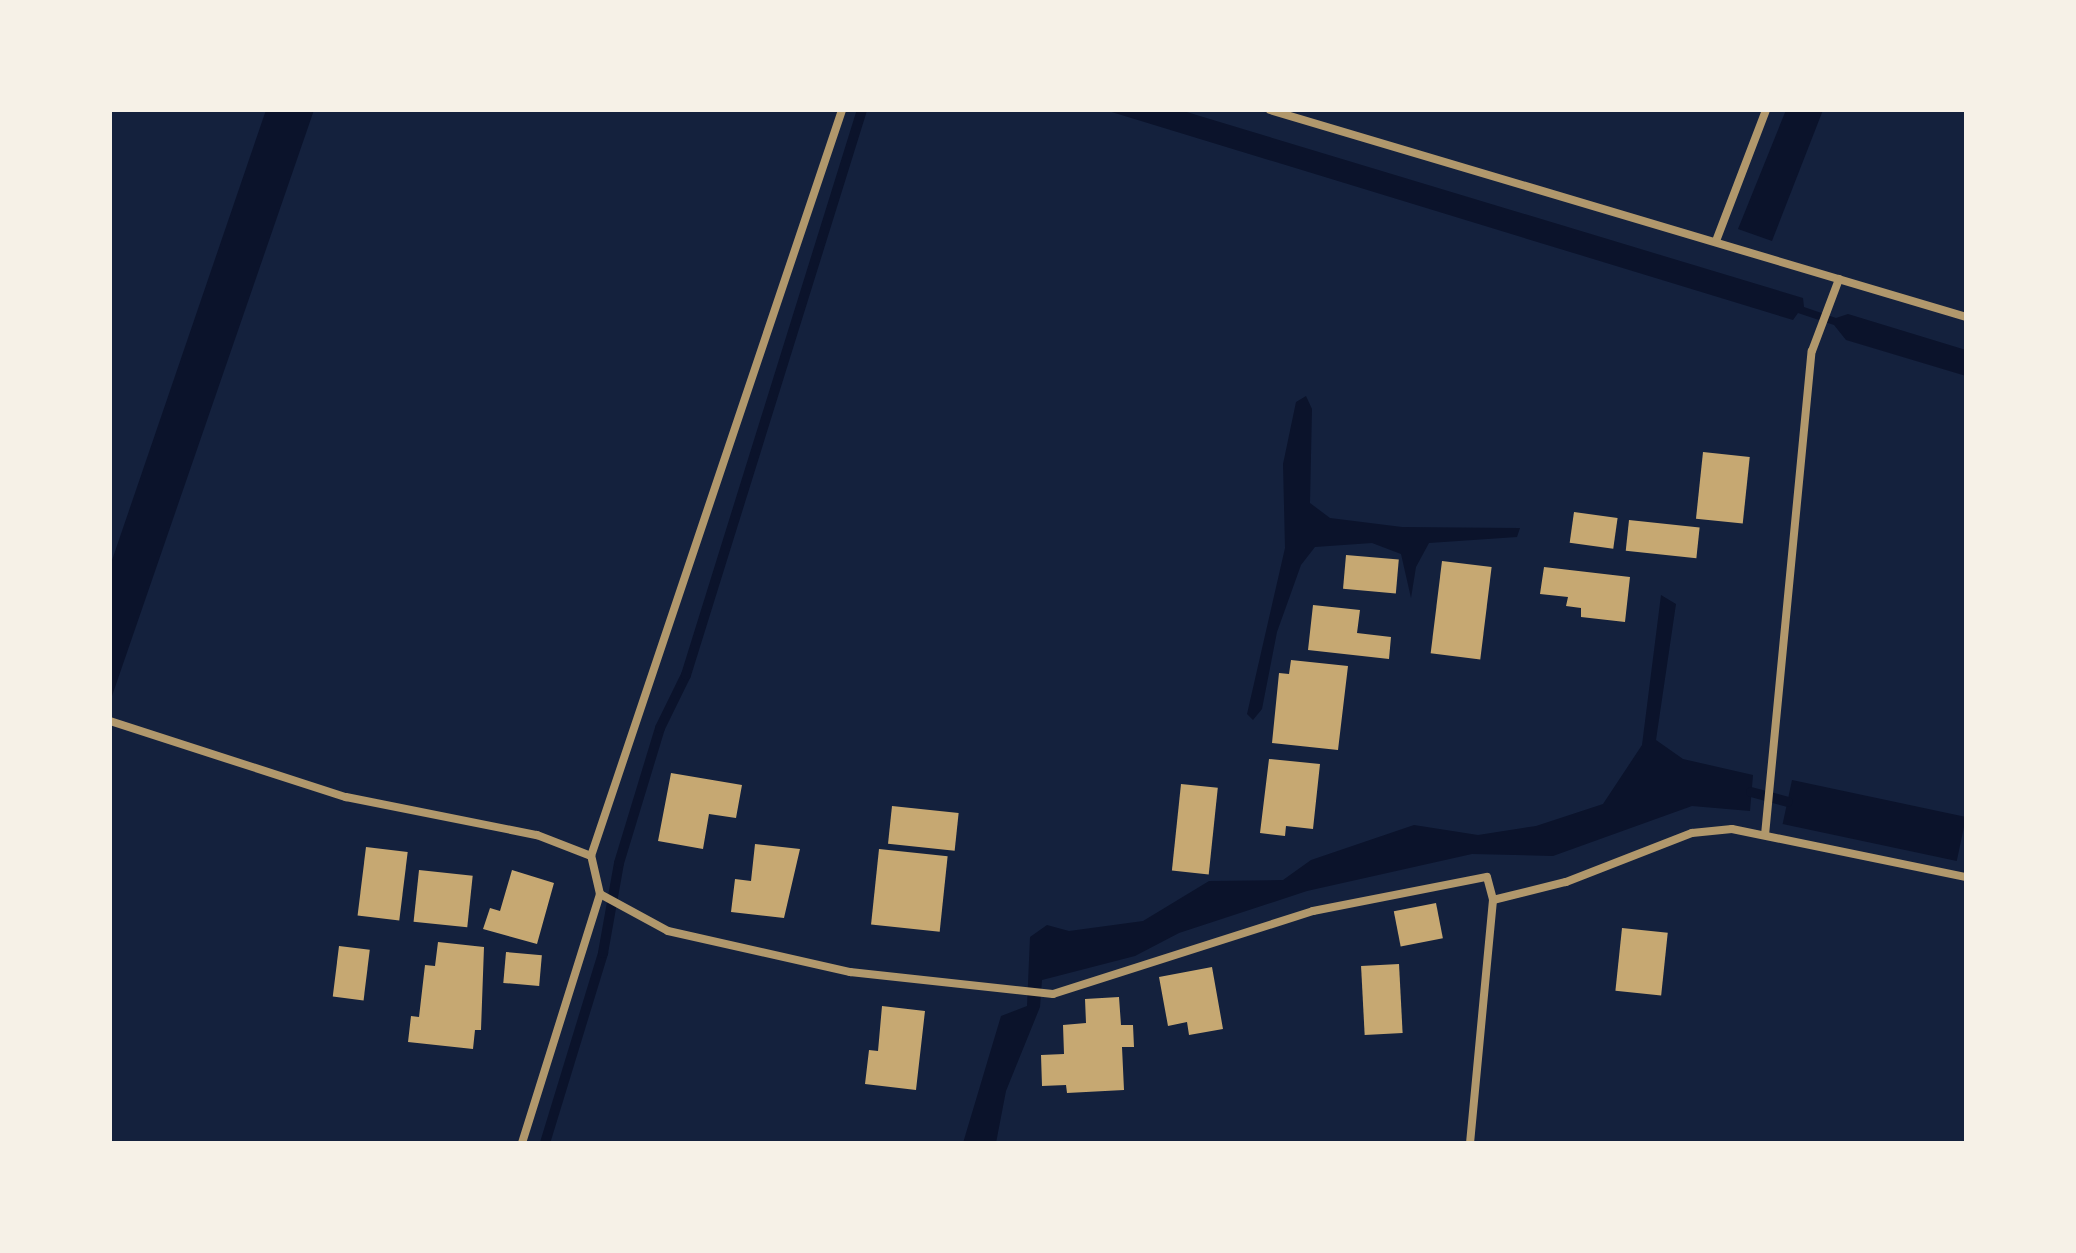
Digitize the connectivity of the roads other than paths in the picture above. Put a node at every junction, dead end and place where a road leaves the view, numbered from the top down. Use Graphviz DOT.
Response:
graph roads {
  1 [pos="842,110"];
  2 [pos="1270,110"];
  3 [pos="1766,110"];
  4 [pos="1716,241"];
  5 [pos="1839,279"];
  6 [pos="1966,317"];
  7 [pos="110,721"];
  8 [pos="1765,835"];
  9 [pos="591,856"];
  10 [pos="1966,877"];
  11 [pos="600,894"];
  12 [pos="1493,900"];
  13 [pos="522,1143"];
  14 [pos="1470,1143"];
  1 -- 9 [label="street"];
  2 -- 4 [label="street"];
  3 -- 4 [label="street"];
  4 -- 5 [label="street"];
  5 -- 6 [label="street"];
  5 -- 8 [label="street"];
  7 -- 9 [label="street"];
  8 -- 10 [label="street"];
  8 -- 12 [label="street"];
  9 -- 11 [label="street"];
  11 -- 12 [label="street"];
  11 -- 13 [label="street"];
  12 -- 14 [label="street"];
}
